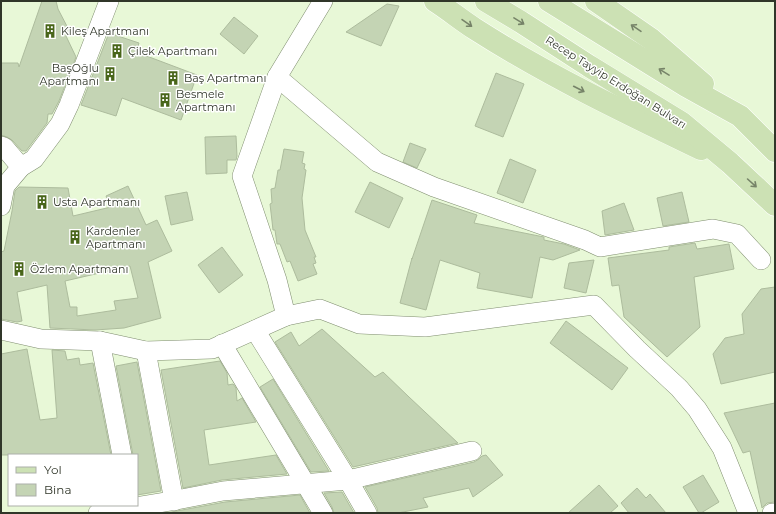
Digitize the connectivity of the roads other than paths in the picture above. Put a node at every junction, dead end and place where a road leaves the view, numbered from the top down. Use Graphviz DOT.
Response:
graph roads {
  1 [pos="109,1"];
  2 [pos="323,1"];
  3 [pos="435,1"];
  4 [pos="486,1"];
  5 [pos="549,1"];
  6 [pos="596,1"];
  7 [pos="277,77"];
  8 [pos="740,116"];
  9 [pos="1,146"];
  10 [pos="775,151"];
  11 [pos="730,163"];
  12 [pos="21,167"];
  13 [pos="775,204"];
  14 [pos="1,206"];
  15 [pos="761,260"];
  16 [pos="286,316"];
  17 [pos="1,330"];
  18 [pos="255,330"];
  19 [pos="100,341"];
  20 [pos="222,344"];
  21 [pos="146,351"];
  22 [pos="472,451"];
  23 [pos="122,454"];
  24 [pos="348,480"];
  25 [pos="305,483"];
  26 [pos="174,501"];
  27 [pos="138,505"];
  28 [pos="131,506"];
  29 [pos="98,513"];
  30 [pos="323,513"];
  31 [pos="368,513"];
  32 [pos="748,513"];
  1 -- 12 [label="street"];
  2 -- 7 [label="street"];
  3 -- 11 [label="main road, one-way"];
  4 -- 11 [label="main road, Recep Tayyip Erdoğan Bulvarı, one-way"];
  8 -- 5 [label="main road, one-way"];
  8 -- 6 [label="main road, one-way"];
  7 -- 15 [label="street"];
  7 -- 16 [label="street"];
  8 -- 10 [label="main road"];
  9 -- 12 [label="street"];
  11 -- 13 [label="main road, Recep Tayyip Erdoğan Bulvarı, one-way"];
  12 -- 14 [label="street"];
  16 -- 18 [label="street"];
  16 -- 32 [label="street"];
  17 -- 19 [label="street"];
  18 -- 20 [label="street"];
  18 -- 24 [label="street"];
  19 -- 21 [label="street"];
  19 -- 23 [label="street"];
  20 -- 21 [label="street"];
  20 -- 25 [label="street"];
  21 -- 26 [label="street"];
  22 -- 24 [label="street"];
  24 -- 25 [label="street"];
  24 -- 31 [label="street"];
  25 -- 26 [label="street"];
  25 -- 30 [label="street"];
  26 -- 27 [label="street"];
  28 -- 29 [label="street"];
}
